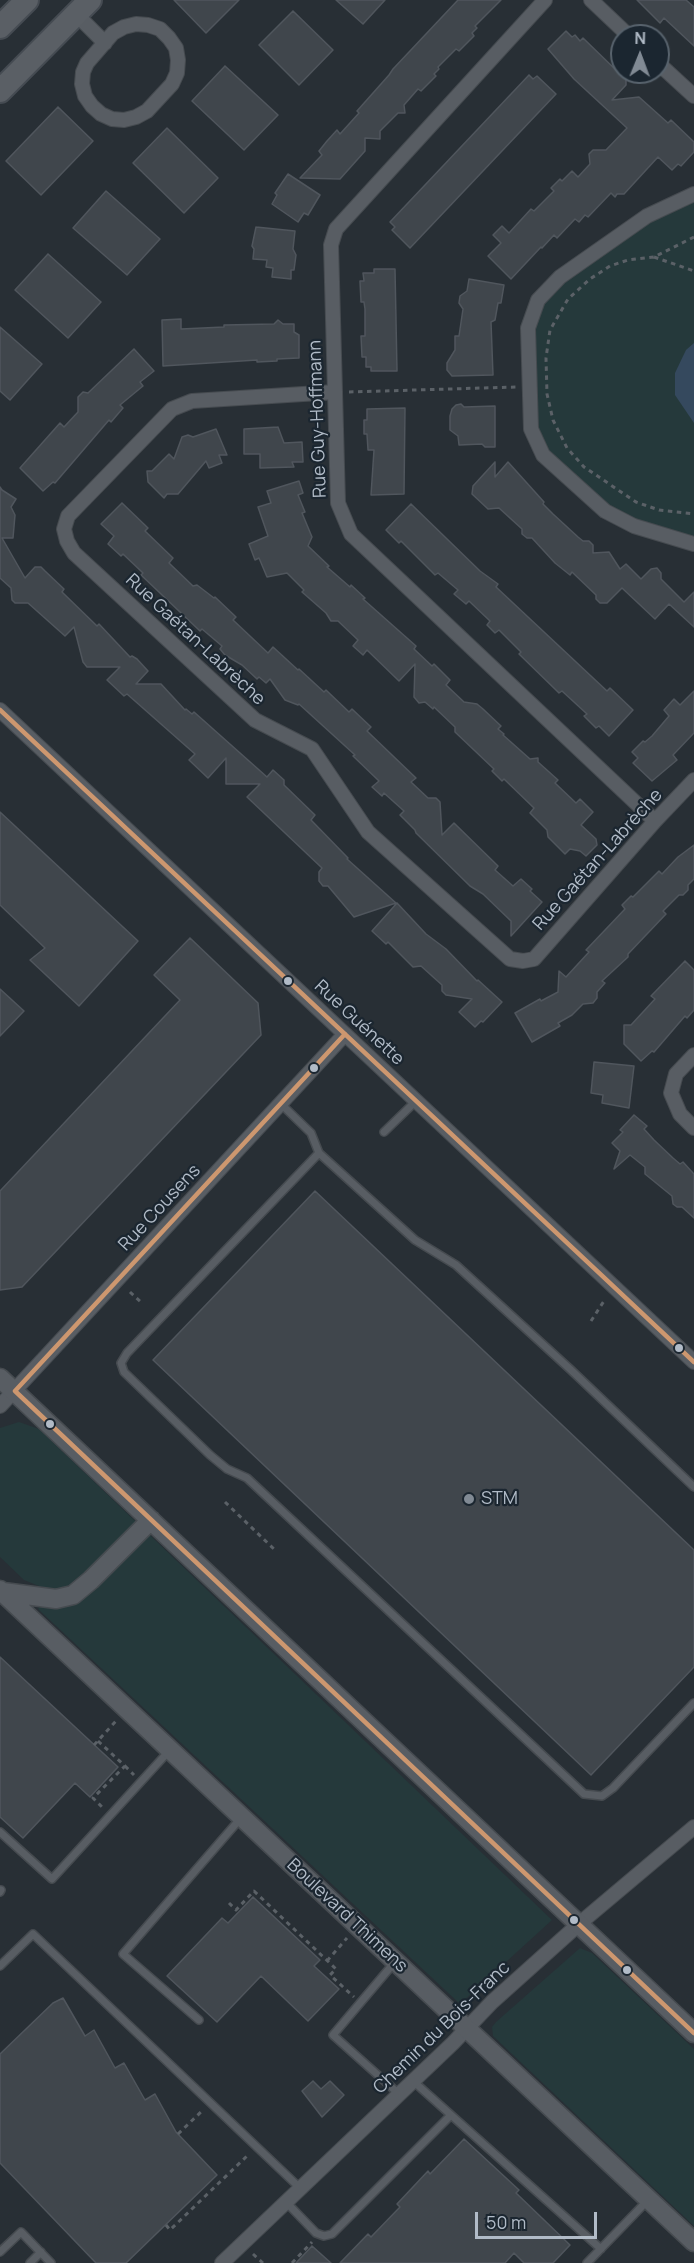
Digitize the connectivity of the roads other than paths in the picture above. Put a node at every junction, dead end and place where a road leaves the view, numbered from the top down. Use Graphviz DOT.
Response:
graph roads {
  1 [pos="27,0"];
  2 [pos="545,0"];
  3 [pos="591,0"];
  4 [pos="83,7"];
  5 [pos="616,24"];
  6 [pos="0,27"];
  7 [pos="105,43"];
  8 [pos="670,74"];
  9 [pos="0,91"];
  10 [pos="694,96"];
  11 [pos="694,194"];
  12 [pos="335,392"];
  13 [pos="694,544"];
  14 [pos="0,710"];
  15 [pos="694,780"];
  16 [pos="655,821"];
  17 [pos="345,1034"];
  18 [pos="694,1055"];
  19 [pos="416,1101"];
  20 [pos="281,1104"];
  21 [pos="694,1128"];
  22 [pos="384,1132"];
  23 [pos="319,1154"];
  24 [pos="694,1362"];
  25 [pos="0,1378"];
  26 [pos="15,1391"];
  27 [pos="0,1406"];
  28 [pos="694,1486"];
  29 [pos="150,1520"];
  30 [pos="1,1591"];
  31 [pos="694,1703"];
  32 [pos="170,1750"];
  33 [pos="242,1817"];
  34 [pos="694,1827"];
  35 [pos="0,1832"];
  36 [pos="579,1924"];
  37 [pos="395,1961"];
  38 [pos="0,1966"];
  39 [pos="199,2020"];
  40 [pos="466,2028"];
  41 [pos="694,2033"];
  42 [pos="413,2080"];
  43 [pos="399,2094"];
  44 [pos="450,2116"];
  45 [pos="301,2189"];
  46 [pos="649,2200"];
  47 [pos="286,2202"];
  48 [pos="694,2242"];
  49 [pos="601,2249"];
  50 [pos="0,2252"];
  51 [pos="41,2252"];
  52 [pos="30,2263"];
  53 [pos="51,2263"];
  54 [pos="222,2263"];
  55 [pos="587,2263"];
  1 -- 6 [label="main road"];
  2 -- 12 [label="street, Rue Guy-Hoffmann"];
  3 -- 5 [label="street"];
  4 -- 7 [label="street"];
  4 -- 9 [label="main road"];
  7 -- 7 [label="street"];
  8 -- 10 [label="street"];
  11 -- 13 [label="street"];
  12 -- 16 [label="street, Rue Guy-Hoffmann"];
  12 -- 16 [label="street, Rue Gaétan-Labrèche"];
  14 -- 17 [label="street, Rue Guénette"];
  15 -- 16 [label="street, Rue Gaétan-Labrèche"];
  17 -- 19 [label="street, Rue Guénette"];
  17 -- 20 [label="street, Rue Cousens"];
  18 -- 21 [label="street"];
  19 -- 22 [label="lane"];
  19 -- 24 [label="street, Rue Guénette"];
  20 -- 23 [label="lane"];
  20 -- 26 [label="street, Rue Cousens"];
  23 -- 28 [label="lane"];
  23 -- 31 [label="lane"];
  25 -- 26 [label="street"];
  26 -- 27 [label="street, Rue Cousens"];
  26 -- 29 [label="street"];
  29 -- 30 [label="street"];
  29 -- 36 [label="street"];
  30 -- 32 [label="street, Boulevard Thimens"];
  32 -- 33 [label="street, Boulevard Thimens"];
  32 -- 35 [label="lane"];
  33 -- 37 [label="street, Boulevard Thimens"];
  33 -- 39 [label="lane"];
  34 -- 36 [label="street, Chemin du Bois-Franc"];
  36 -- 40 [label="street, Chemin du Bois-Franc"];
  36 -- 41 [label="street"];
  37 -- 40 [label="street, Boulevard Thimens"];
  37 -- 43 [label="lane"];
  38 -- 45 [label="lane"];
  40 -- 42 [label="street, Chemin du Bois-Franc"];
  40 -- 46 [label="street, Boulevard Thimens"];
  42 -- 43 [label="street, Chemin du Bois-Franc"];
  42 -- 44 [label="lane"];
  43 -- 45 [label="street, Chemin du Bois-Franc"];
  44 -- 47 [label="lane"];
  44 -- 49 [label="lane"];
  45 -- 47 [label="street, Chemin du Bois-Franc"];
  46 -- 48 [label="street, Boulevard Thimens"];
  46 -- 49 [label="lane"];
  47 -- 54 [label="street, Chemin du Bois-Franc"];
  49 -- 55 [label="lane"];
  50 -- 51 [label="lane"];
  51 -- 52 [label="lane"];
  51 -- 53 [label="lane"];
}
